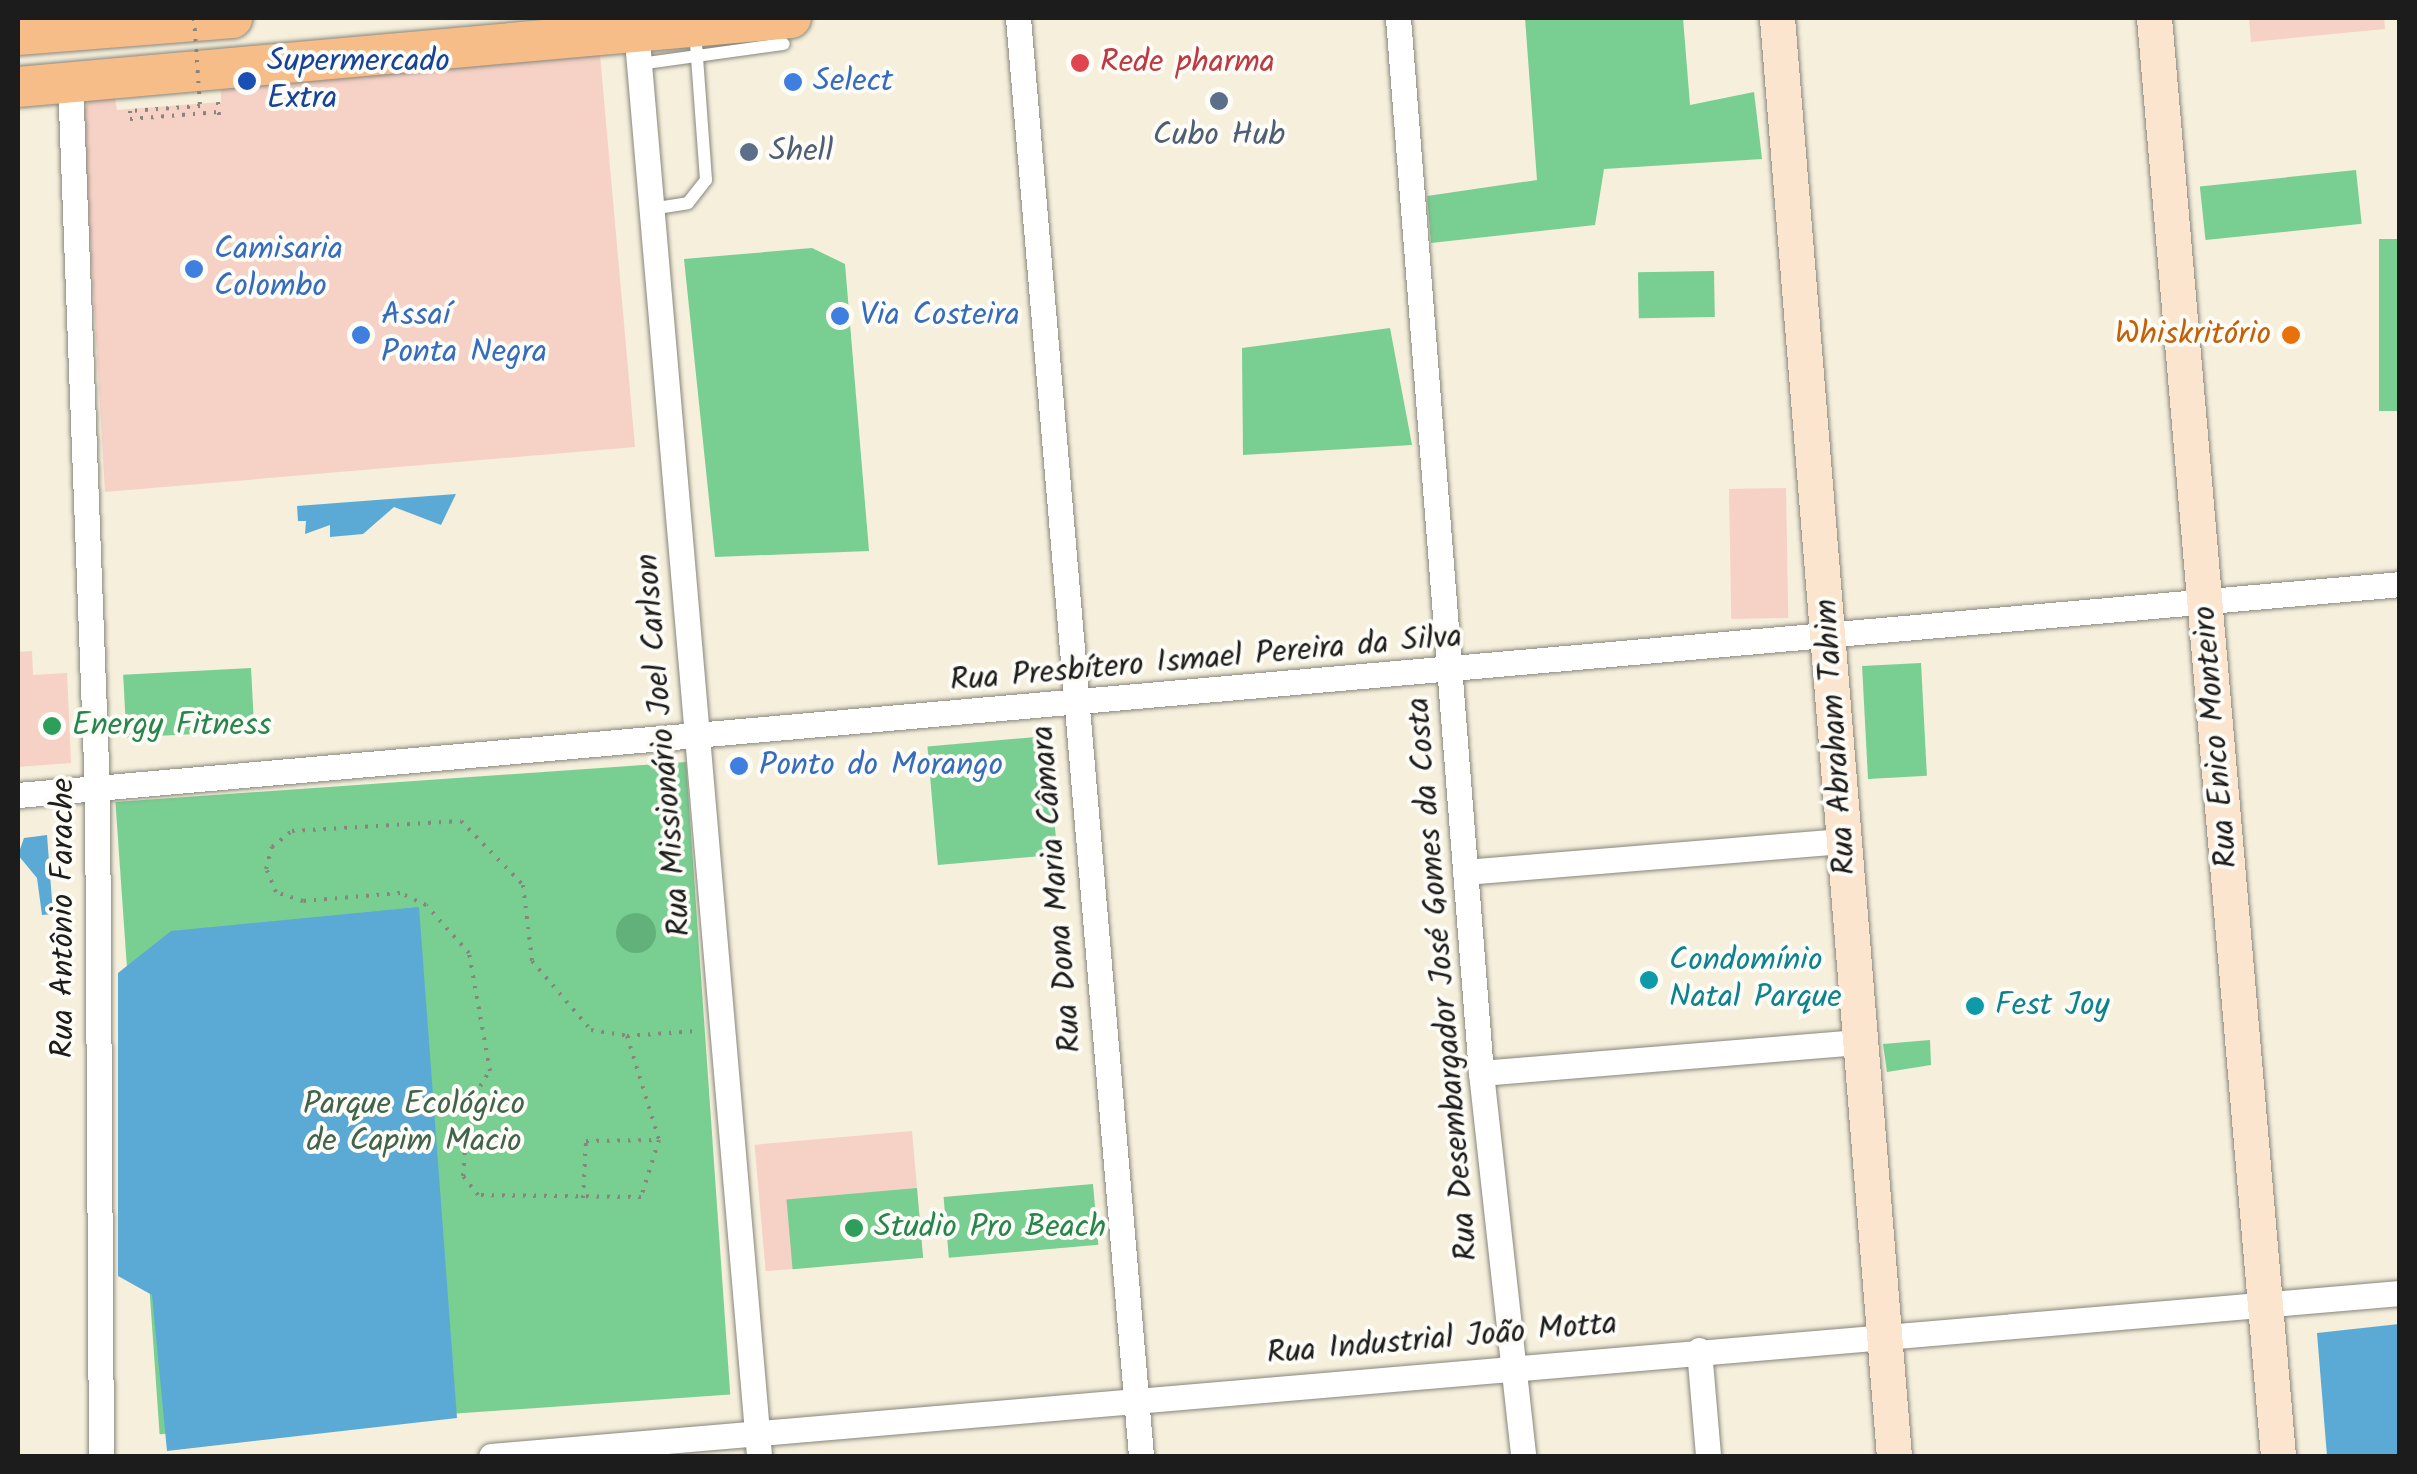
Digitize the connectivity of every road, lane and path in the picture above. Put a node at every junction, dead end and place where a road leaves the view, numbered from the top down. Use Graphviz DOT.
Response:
graph roads {
  1 [pos="194,18"];
  2 [pos="232,18"];
  3 [pos="1018,18"];
  4 [pos="1398,18"];
  5 [pos="1777,18"];
  6 [pos="2154,18"];
  7 [pos="788,31"];
  8 [pos="18,35"];
  9 [pos="696,40"];
  10 [pos="638,46"];
  11 [pos="70,80"];
  12 [pos="18,87"];
  13 [pos="218,112"];
  14 [pos="651,209"];
  15 [pos="2400,584"];
  16 [pos="2204,600"];
  17 [pos="1830,637"];
  18 [pos="1449,672"];
  19 [pos="1074,702"];
  20 [pos="698,734"];
  21 [pos="98,789"];
  22 [pos="18,795"];
  23 [pos="1845,841"];
  24 [pos="1465,872"];
  25 [pos="705,1030"];
  26 [pos="627,1036"];
  27 [pos="1861,1042"];
  28 [pos="1481,1072"];
  29 [pos="466,1136"];
  30 [pos="504,1136"];
  31 [pos="659,1140"];
  32 [pos="583,1198"];
  33 [pos="2400,1293"];
  34 [pos="2264,1304"];
  35 [pos="1880,1336"];
  36 [pos="1699,1350"];
  37 [pos="1514,1367"];
  38 [pos="1136,1399"];
  39 [pos="756,1428"];
  40 [pos="101,1456"];
  41 [pos="491,1456"];
  42 [pos="759,1456"];
  43 [pos="1140,1456"];
  44 [pos="1523,1456"];
  45 [pos="1708,1456"];
  46 [pos="1894,1456"];
  47 [pos="2278,1456"];
  1 -- 13 [label="path, bridge"];
  2 -- 8 [label="main road"];
  3 -- 19 [label="street, Rua Dona Maria Câmara"];
  4 -- 18 [label="street, Rua Desembargador José Gomes da Costa"];
  5 -- 17 [label="main road, Rua Abraham Tahim"];
  6 -- 16 [label="main road, Rua Enico Monteiro"];
  7 -- 9 [label="main road"];
  9 -- 10 [label="main road"];
  9 -- 14 [label="lane"];
  10 -- 11 [label="main road"];
  10 -- 14 [label="street, Rua Missionário Joel Carlson"];
  11 -- 12 [label="main road"];
  11 -- 21 [label="street, Rua Antônio Farache"];
  14 -- 20 [label="street, Rua Missionário Joel Carlson"];
  15 -- 16 [label="street, Rua Presbítero Ismael Pereira da Silva"];
  16 -- 17 [label="street, Rua Presbítero Ismael Pereira da Silva"];
  16 -- 34 [label="main road, Rua Enico Monteiro"];
  17 -- 18 [label="street, Rua Presbítero Ismael Pereira da Silva"];
  17 -- 23 [label="main road, Rua Abraham Tahim"];
  18 -- 19 [label="street, Rua Presbítero Ismael Pereira da Silva"];
  18 -- 24 [label="street, Rua Desembargador José Gomes da Costa"];
  19 -- 20 [label="street, Rua Presbítero Ismael Pereira da Silva"];
  19 -- 38 [label="street, Rua Dona Maria Câmara"];
  20 -- 21 [label="street, Rua Presbítero Ismael Pereira da Silva"];
  20 -- 39 [label="street, Rua Missionário Joel Carlson"];
  21 -- 22 [label="street, Rua Presbítero Ismael Pereira da Silva"];
  21 -- 40 [label="street, Rua Antônio Farache"];
  23 -- 24 [label="street"];
  23 -- 27 [label="main road, Rua Abraham Tahim"];
  24 -- 28 [label="street, Rua Desembargador José Gomes da Costa"];
  25 -- 26 [label="path"];
  26 -- 29 [label="path"];
  26 -- 31 [label="path"];
  27 -- 28 [label="street"];
  27 -- 35 [label="main road, Rua Abraham Tahim"];
  28 -- 37 [label="street, Rua Desembargador José Gomes da Costa"];
  29 -- 30 [label="path"];
  29 -- 32 [label="path"];
  31 -- 32 [label="path"];
  31 -- 32 [label="path"];
  33 -- 34 [label="street, Rua Industrial João Motta"];
  34 -- 35 [label="street, Rua Industrial João Motta"];
  34 -- 47 [label="main road, Rua Enico Monteiro"];
  35 -- 36 [label="street, Rua Industrial João Motta"];
  35 -- 46 [label="main road, Rua Abraham Tahim"];
  36 -- 37 [label="street, Rua Industrial João Motta"];
  36 -- 45 [label="street"];
  37 -- 38 [label="street, Rua Industrial João Motta"];
  37 -- 44 [label="street, Rua Desembargador José Gomes da Costa"];
  38 -- 39 [label="street, Rua Industrial João Motta"];
  38 -- 43 [label="street, Rua Dona Maria Câmara"];
  39 -- 41 [label="street, Rua Industrial João Motta"];
  39 -- 42 [label="street, Rua Missionário Joel Carlson"];
}
